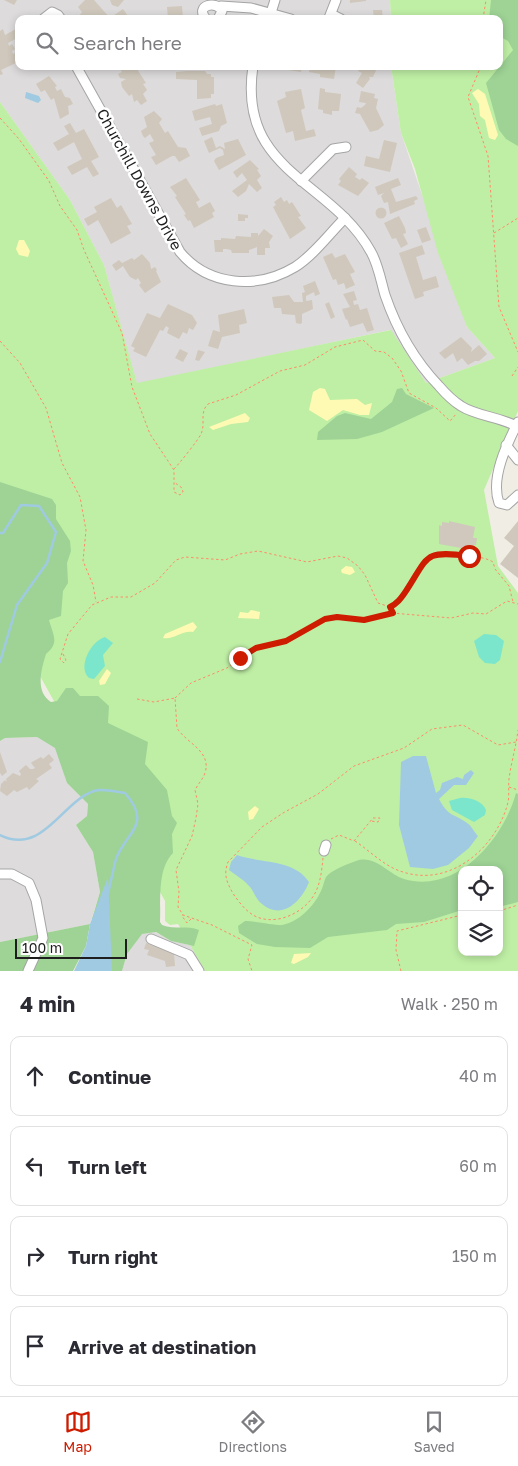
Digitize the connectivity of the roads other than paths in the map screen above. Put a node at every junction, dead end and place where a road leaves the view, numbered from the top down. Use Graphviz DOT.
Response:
graph roads {
  1 [pos="275,0"];
  2 [pos="336,0"];
  3 [pos="221,6"];
  4 [pos="204,15"];
  5 [pos="221,15"];
  6 [pos="267,15"];
  7 [pos="270,15"];
  8 [pos="330,15"];
  9 [pos="78,70"];
  10 [pos="253,70"];
  11 [pos="346,147"];
  12 [pos="301,181"];
  13 [pos="345,218"];
  14 [pos="517,425"];
  15 [pos="506,445"];
  16 [pos="518,460"];
  17 [pos="518,495"];
  18 [pos="0,874"];
  19 [pos="151,939"];
  20 [pos="28,971"];
  21 [pos="199,971"];
  1 -- 7 [label="street"];
  2 -- 8 [label="street"];
  3 -- 4 [label="street"];
  3 -- 5 [label="street"];
  3 -- 6 [label="street"];
  9 -- 13 [label="street, Churchill Downs Drive"];
  10 -- 12 [label="street"];
  11 -- 12 [label="street"];
  12 -- 13 [label="street"];
  13 -- 14 [label="street"];
  14 -- 15 [label="street"];
  15 -- 16 [label="street"];
  15 -- 17 [label="street"];
  18 -- 20 [label="street"];
  19 -- 21 [label="street"];
}
